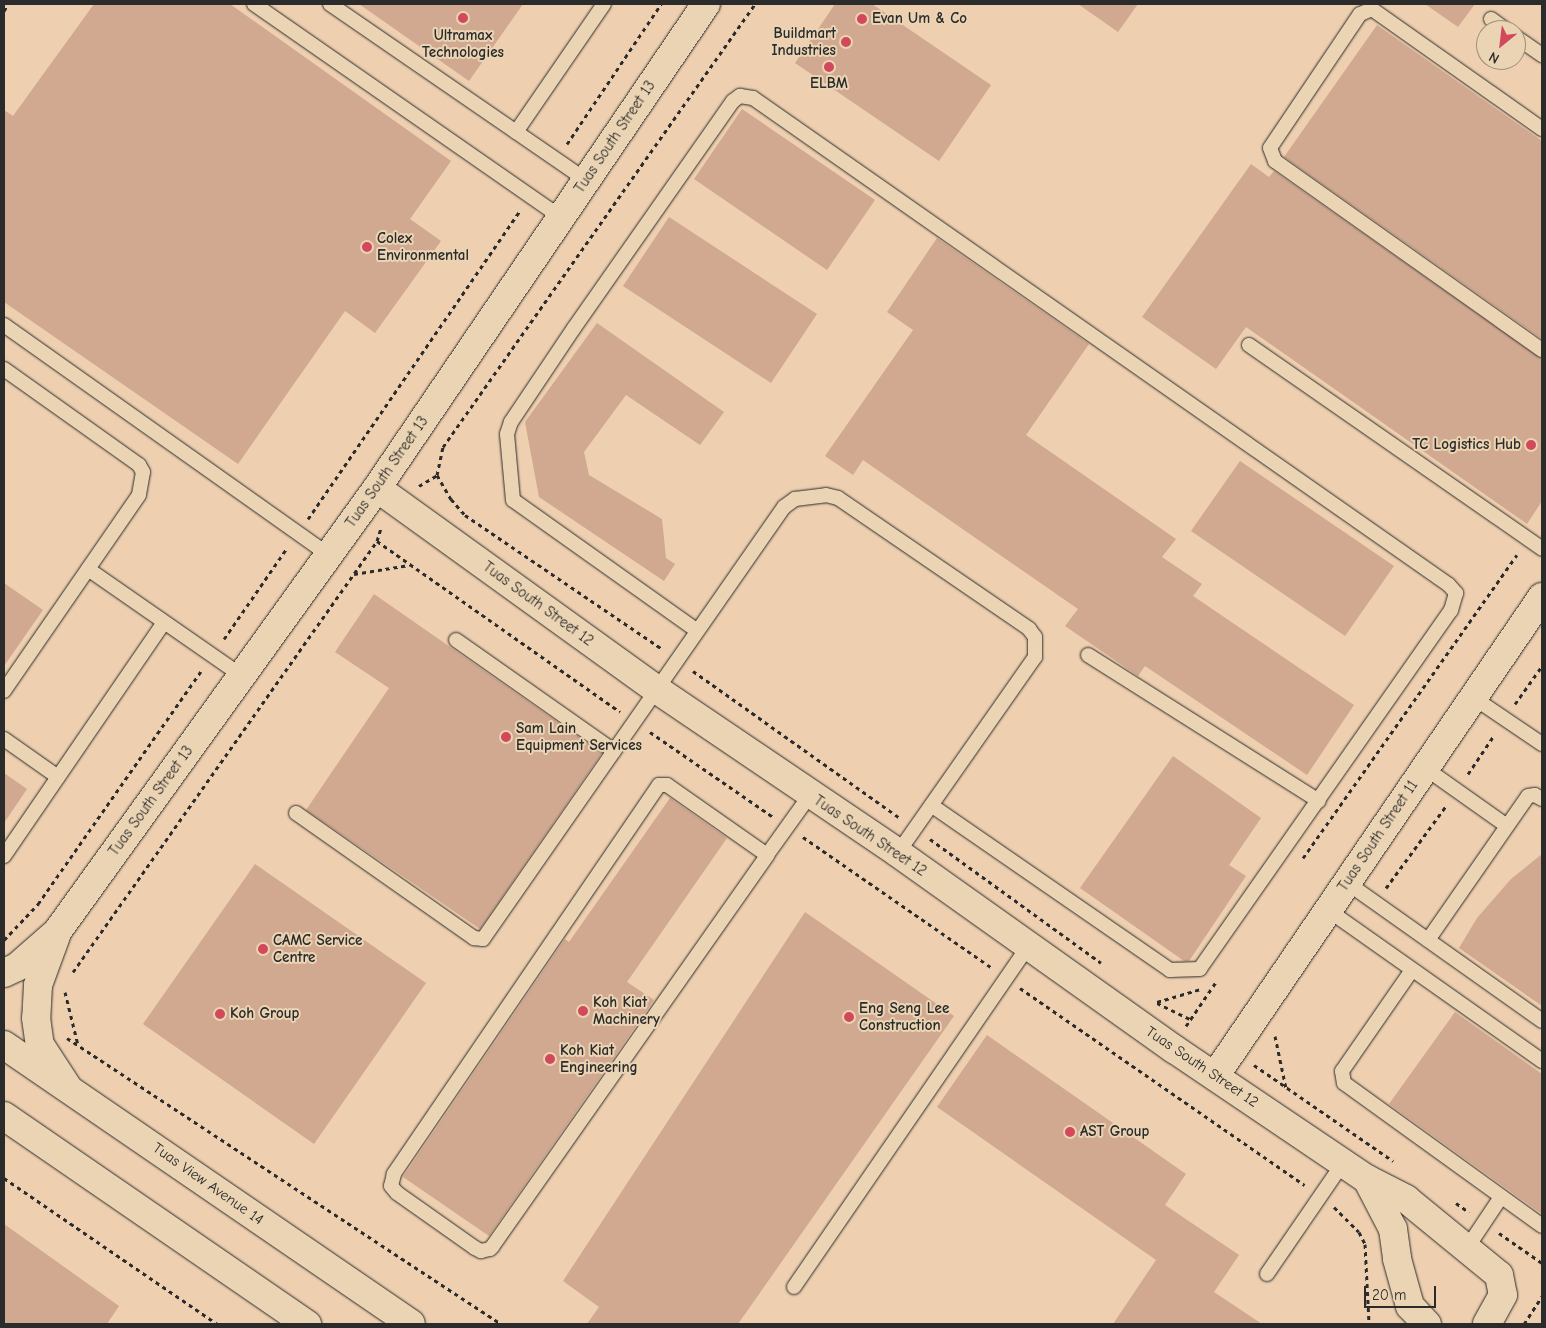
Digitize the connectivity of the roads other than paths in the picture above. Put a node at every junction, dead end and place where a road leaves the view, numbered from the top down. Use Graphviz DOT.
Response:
graph roads {
  1 [pos="254,4"];
  2 [pos="330,4"];
  3 [pos="604,4"];
  4 [pos="706,4"];
  5 [pos="1526,44"];
  6 [pos="1542,55"];
  7 [pos="1542,129"];
  8 [pos="516,132"];
  9 [pos="586,180"];
  10 [pos="562,216"];
  11 [pos="4,325"];
  12 [pos="1248,345"];
  13 [pos="1542,350"];
  14 [pos="4,370"];
  15 [pos="377,488"];
  16 [pos="1542,549"];
  17 [pos="329,555"];
  18 [pos="88,570"];
  19 [pos="1542,597"];
  20 [pos="164,622"];
  21 [pos="696,630"];
  22 [pos="456,640"];
  23 [pos="1088,655"];
  24 [pos="242,676"];
  25 [pos="656,689"];
  26 [pos="4,691"];
  27 [pos="1474,698"];
  28 [pos="4,739"];
  29 [pos="1542,744"];
  30 [pos="614,751"];
  31 [pos="1425,768"];
  32 [pos="58,777"];
  33 [pos="810,794"];
  34 [pos="1542,800"];
  35 [pos="1319,801"];
  36 [pos="931,805"];
  37 [pos="296,813"];
  38 [pos="1507,826"];
  39 [pos="898,854"];
  40 [pos="767,855"];
  41 [pos="4,856"];
  42 [pos="1346,882"];
  43 [pos="1328,910"];
  44 [pos="57,932"];
  45 [pos="1428,940"];
  46 [pos="1028,946"];
  47 [pos="1412,970"];
  48 [pos="4,973"];
  49 [pos="1542,1021"];
  50 [pos="4,1045"];
  51 [pos="1542,1061"];
  52 [pos="1215,1076"];
  53 [pos="69,1089"];
  54 [pos="4,1116"];
  55 [pos="1343,1163"];
  56 [pos="1367,1179"];
  57 [pos="1501,1197"];
  58 [pos="1542,1226"];
  59 [pos="1467,1248"];
  60 [pos="1267,1274"];
  61 [pos="794,1286"];
  62 [pos="307,1324"];
  63 [pos="411,1324"];
  64 [pos="1427,1324"];
  65 [pos="1487,1324"];
  1 -- 10 [label="lane"];
  2 -- 8 [label="lane"];
  3 -- 8 [label="lane"];
  4 -- 9 [label="street, Tuas South Street 13"];
  5 -- 6 [label="lane"];
  7 -- 13 [label="lane"];
  8 -- 9 [label="lane"];
  9 -- 10 [label="street, Tuas South Street 13"];
  10 -- 15 [label="street, Tuas South Street 13"];
  11 -- 17 [label="lane"];
  12 -- 16 [label="lane"];
  14 -- 18 [label="lane"];
  15 -- 17 [label="street, Tuas South Street 13"];
  15 -- 25 [label="street, Tuas South Street 12"];
  17 -- 24 [label="street, Tuas South Street 13"];
  18 -- 20 [label="lane"];
  18 -- 26 [label="lane"];
  19 -- 27 [label="street, Tuas South Street 11"];
  20 -- 24 [label="lane"];
  20 -- 32 [label="lane"];
  21 -- 25 [label="lane"];
  21 -- 35 [label="lane"];
  21 -- 36 [label="lane"];
  22 -- 30 [label="lane"];
  23 -- 35 [label="lane"];
  24 -- 44 [label="street, Tuas South Street 13"];
  25 -- 30 [label="lane"];
  25 -- 33 [label="street, Tuas South Street 12"];
  27 -- 29 [label="lane"];
  27 -- 31 [label="street, Tuas South Street 11"];
  28 -- 32 [label="lane"];
  30 -- 37 [label="lane"];
  31 -- 38 [label="lane"];
  31 -- 42 [label="street, Tuas South Street 11"];
  32 -- 41 [label="lane"];
  33 -- 39 [label="street, Tuas South Street 12"];
  33 -- 40 [label="lane"];
  34 -- 38 [label="lane"];
  35 -- 36 [label="lane"];
  36 -- 39 [label="lane"];
  38 -- 45 [label="lane"];
  39 -- 46 [label="street, Tuas South Street 12"];
  40 -- 40 [label="lane"];
  42 -- 43 [label="street, Tuas South Street 11"];
  42 -- 45 [label="lane"];
  43 -- 47 [label="lane"];
  43 -- 52 [label="street, Tuas South Street 11"];
  44 -- 48 [label="street, Tuas South Street 13"];
  44 -- 53 [label="street, Tuas South Street 13"];
  45 -- 49 [label="lane"];
  46 -- 52 [label="street, Tuas South Street 12"];
  46 -- 61 [label="lane"];
  47 -- 51 [label="lane"];
  47 -- 57 [label="lane"];
  50 -- 53 [label="street, Tuas View Avenue 14"];
  52 -- 55 [label="street, Tuas South Street 12"];
  53 -- 63 [label="street, Tuas View Avenue 14"];
  54 -- 62 [label="street"];
  55 -- 56 [label="street, Tuas South Street 12"];
  55 -- 60 [label="lane"];
  56 -- 59 [label="street, Tuas South Street 12"];
  56 -- 64 [label="street, Tuas South Street 12"];
  57 -- 58 [label="lane"];
  57 -- 59 [label="lane"];
  59 -- 65 [label="street, Tuas South Street 12"];
}
